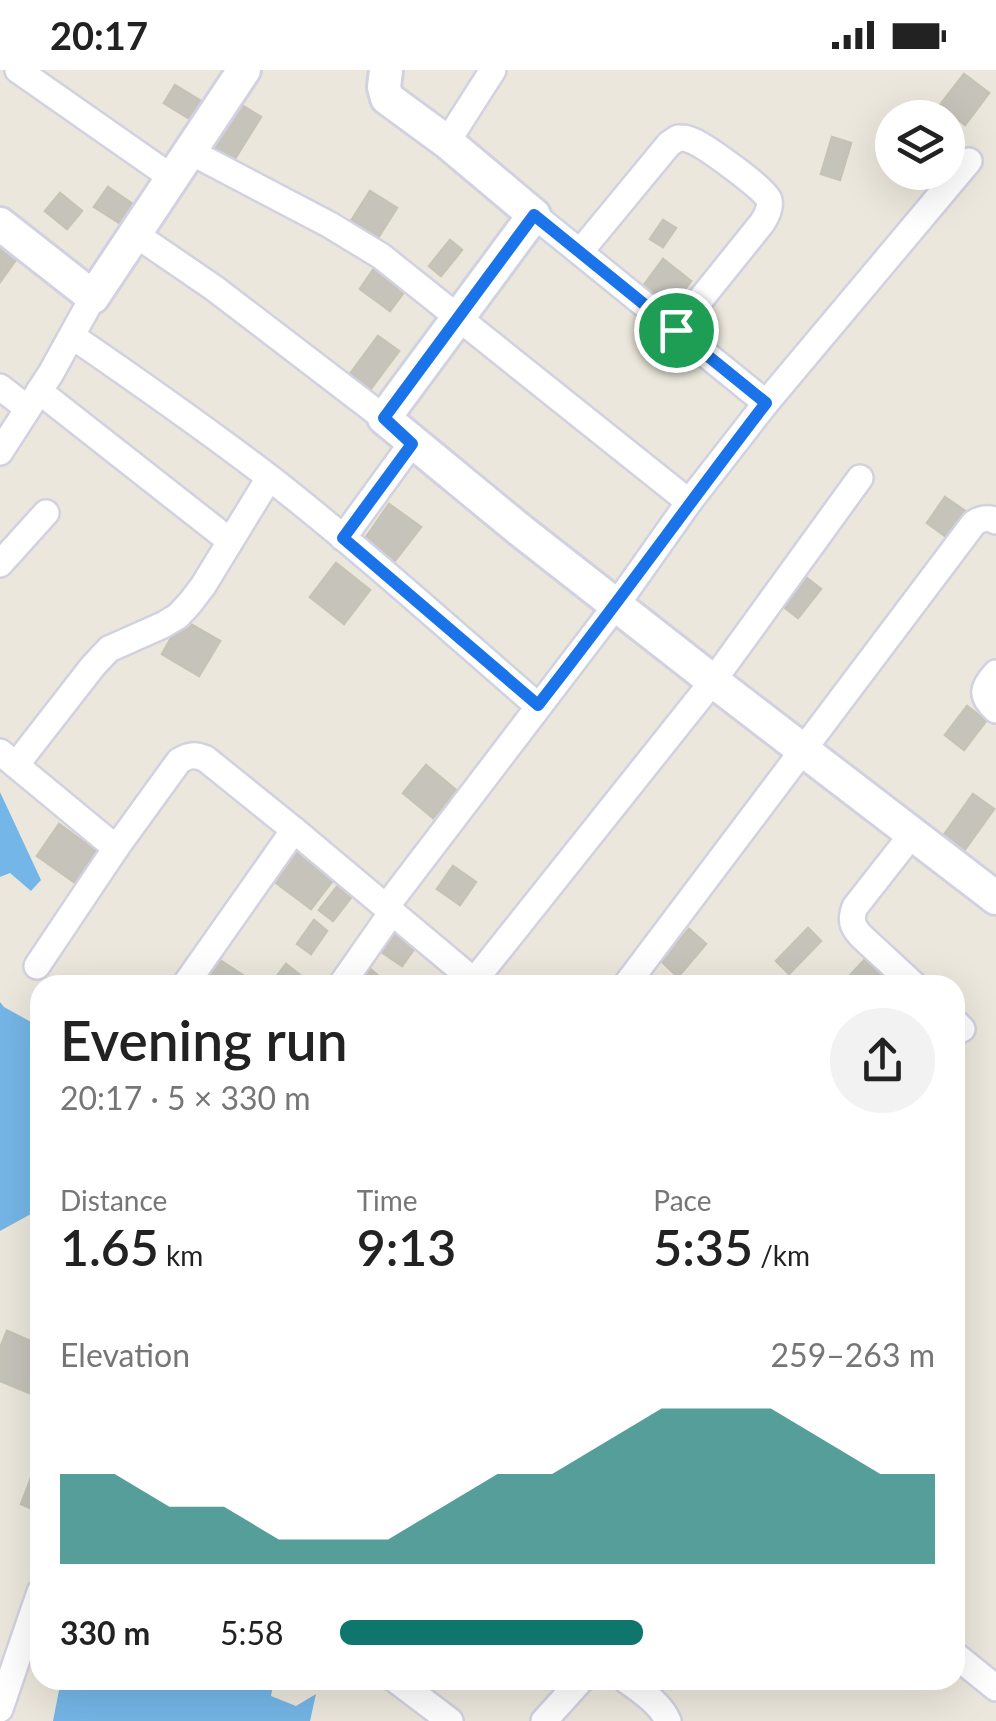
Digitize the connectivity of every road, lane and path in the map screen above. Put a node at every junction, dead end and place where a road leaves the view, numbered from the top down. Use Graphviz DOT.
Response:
graph roads {
  1 [pos="18,70"];
  2 [pos="386,70"];
  3 [pos="493,70"];
  4 [pos="241,71"];
  5 [pos="447,142"];
  6 [pos="969,161"];
  7 [pos="180,164"];
  8 [pos="534,215"];
  9 [pos="0,224"];
  10 [pos="135,234"];
  11 [pos="580,252"];
  12 [pos="93,297"];
  13 [pos="457,318"];
  14 [pos="676,330"];
  15 [pos="72,336"];
  16 [pos="0,387"];
  17 [pos="33,399"];
  18 [pos="766,403"];
  19 [pos="384,418"];
  20 [pos="412,444"];
  21 [pos="0,452"];
  22 [pos="269,478"];
  23 [pos="860,478"];
  24 [pos="689,502"];
  25 [pos="46,513"];
  26 [pos="996,520"];
  27 [pos="343,538"];
  28 [pos="230,542"];
  29 [pos="0,564"];
  30 [pos="617,604"];
  31 [pos="996,673"];
  32 [pos="713,681"];
  33 [pos="538,705"];
  34 [pos="996,710"];
  35 [pos="803,749"];
  36 [pos="8,758"];
  37 [pos="294,830"];
  38 [pos="913,833"];
  39 [pos="116,848"];
  40 [pos="996,898"];
  41 [pos="389,909"];
  42 [pos="37,966"];
  43 [pos="193,975"];
  44 [pos="347,975"];
  45 [pos="467,975"];
  46 [pos="483,975"];
  47 [pos="634,975"];
  48 [pos="903,975"];
  49 [pos="30,1621"];
  50 [pos="965,1663"];
  51 [pos="996,1688"];
  52 [pos="409,1690"];
  53 [pos="572,1690"];
  54 [pos="639,1690"];
  55 [pos="0,1709"];
  56 [pos="450,1721"];
  57 [pos="544,1721"];
  58 [pos="668,1721"];
  1 -- 7 [label="street"];
  2 -- 5 [label="street"];
  3 -- 5 [label="street"];
  4 -- 7 [label="street"];
  5 -- 8 [label="street"];
  6 -- 18 [label="street"];
  7 -- 10 [label="street"];
  7 -- 13 [label="street"];
  8 -- 11 [label="street"];
  8 -- 13 [label="street"];
  9 -- 12 [label="street"];
  10 -- 12 [label="street"];
  10 -- 19 [label="street"];
  11 -- 14 [label="street"];
  11 -- 14 [label="street"];
  12 -- 15 [label="street"];
  13 -- 19 [label="street"];
  13 -- 24 [label="street"];
  14 -- 18 [label="street"];
  15 -- 17 [label="street"];
  15 -- 22 [label="street"];
  16 -- 17 [label="street"];
  17 -- 21 [label="street"];
  17 -- 28 [label="street"];
  18 -- 24 [label="street"];
  19 -- 20 [label="street"];
  20 -- 27 [label="street"];
  20 -- 30 [label="street"];
  22 -- 27 [label="street"];
  22 -- 28 [label="street"];
  23 -- 32 [label="street"];
  24 -- 30 [label="street"];
  25 -- 29 [label="street"];
  26 -- 35 [label="street"];
  27 -- 33 [label="street"];
  28 -- 36 [label="street"];
  30 -- 32 [label="street"];
  30 -- 33 [label="street"];
  31 -- 34 [label="street"];
  32 -- 35 [label="street"];
  32 -- 46 [label="street"];
  33 -- 41 [label="street"];
  35 -- 38 [label="street"];
  35 -- 47 [label="street"];
  36 -- 39 [label="street"];
  37 -- 39 [label="street"];
  37 -- 41 [label="street"];
  37 -- 43 [label="street"];
  38 -- 40 [label="street"];
  38 -- 48 [label="street"];
  39 -- 42 [label="street"];
  41 -- 44 [label="street"];
  41 -- 45 [label="street"];
  49 -- 55 [label="street"];
  50 -- 51 [label="street"];
  52 -- 56 [label="street"];
  53 -- 57 [label="street"];
  54 -- 58 [label="street"];
}
